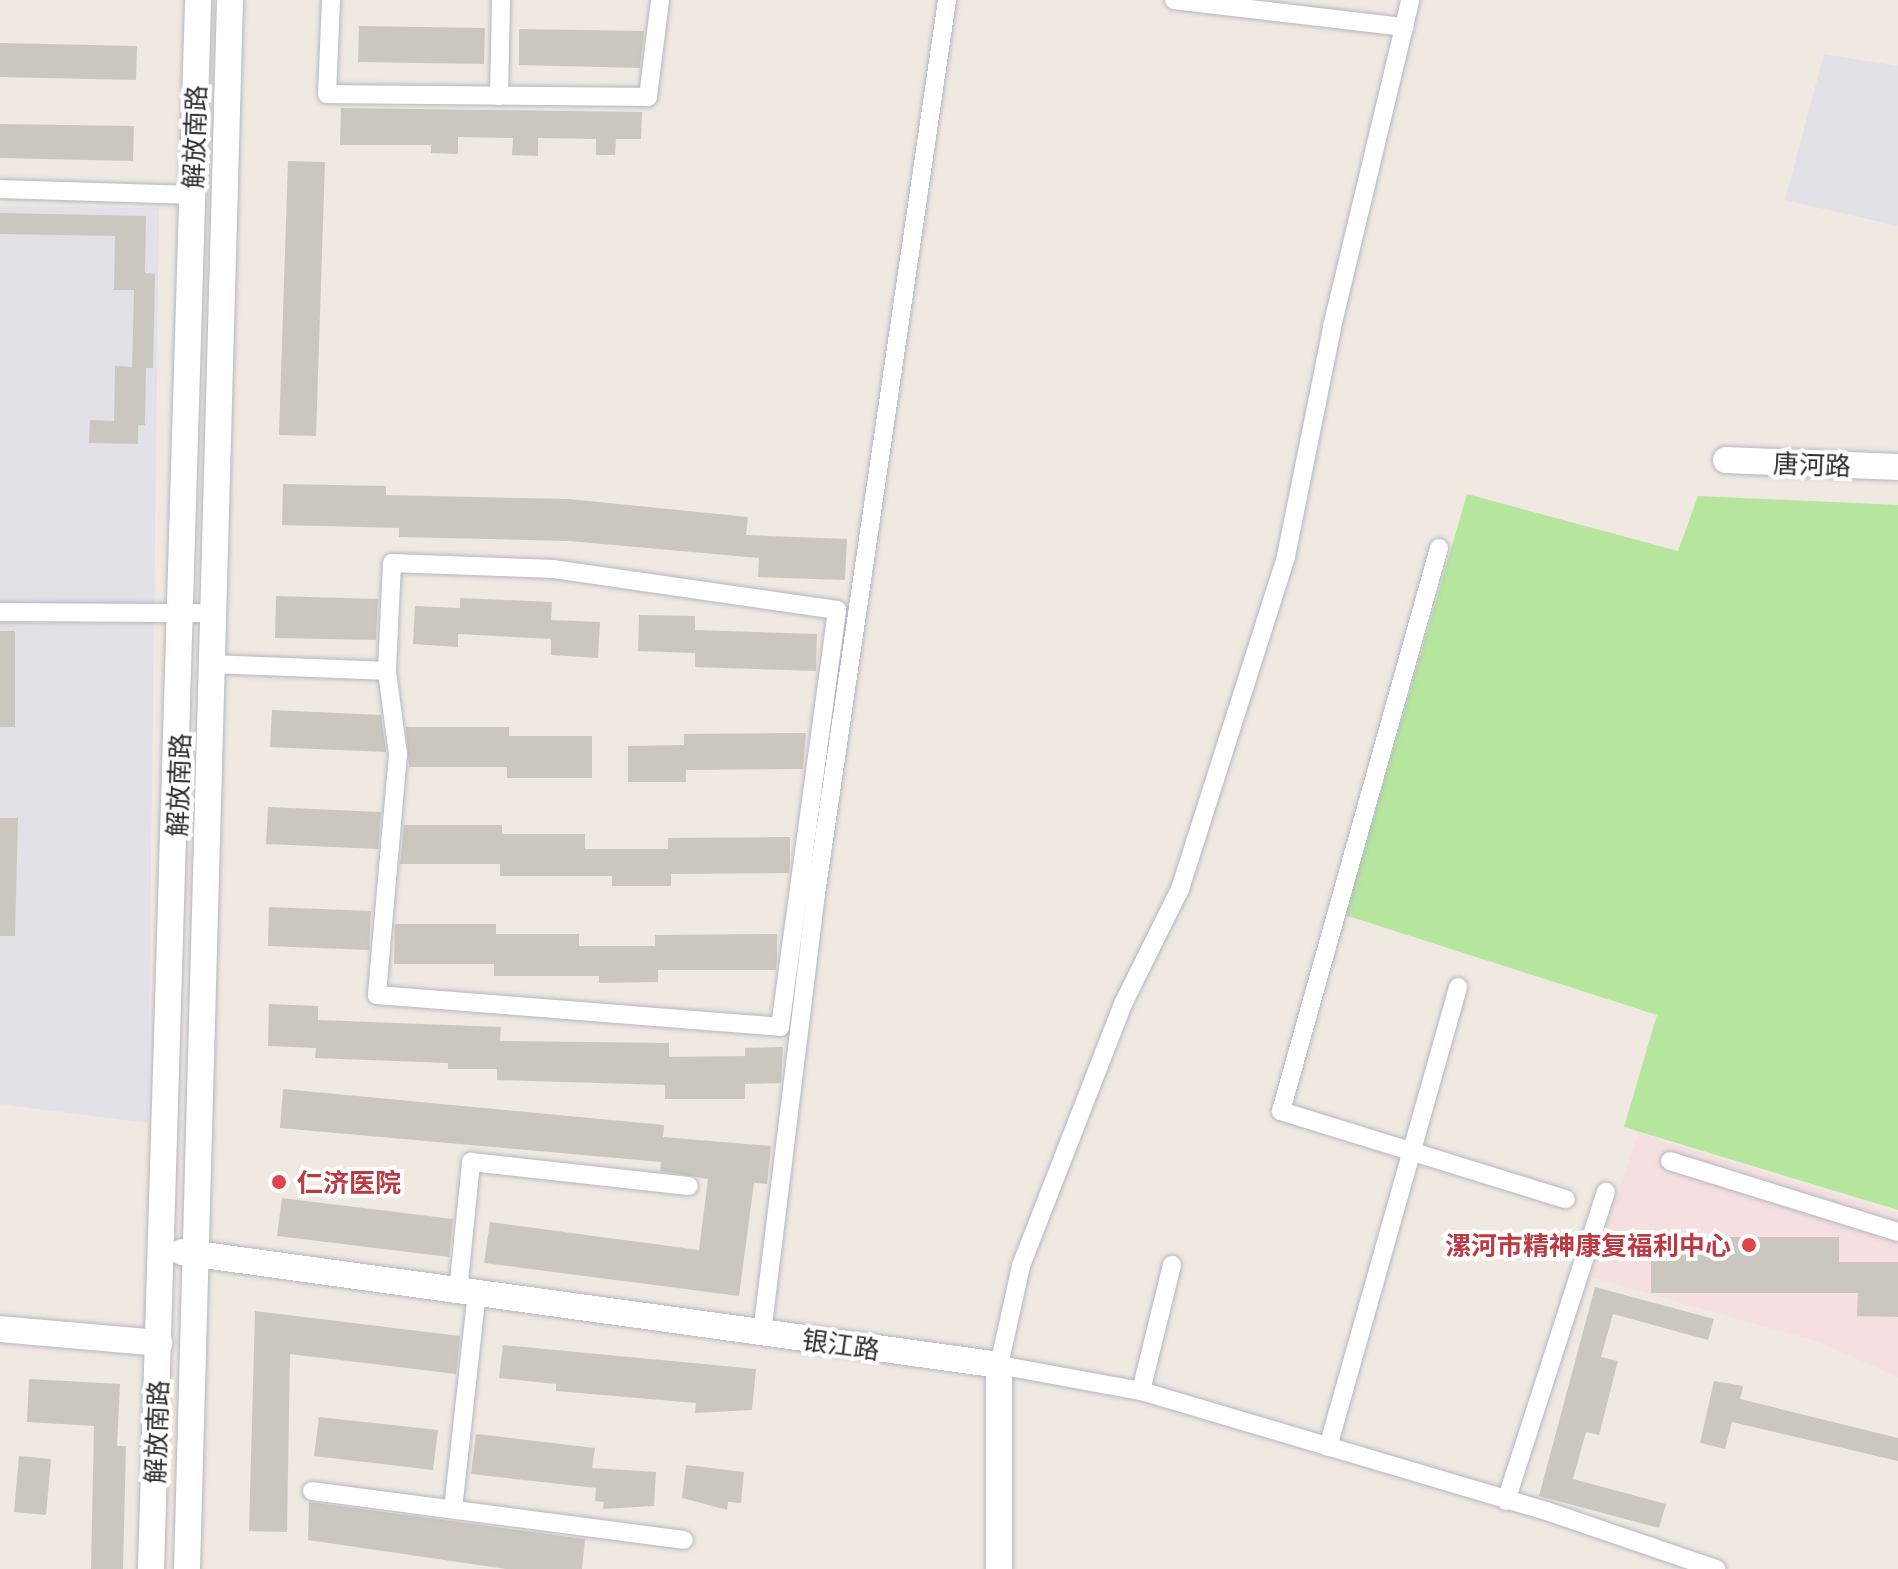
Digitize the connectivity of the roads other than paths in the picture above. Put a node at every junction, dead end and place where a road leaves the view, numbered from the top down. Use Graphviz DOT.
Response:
graph roads {
  1 [pos="198,0"];
  2 [pos="230,0"];
  3 [pos="331,0"];
  4 [pos="501,0"];
  5 [pos="660,0"];
  6 [pos="947,0"];
  7 [pos="1410,0"];
  8 [pos="1187,1"];
  9 [pos="1404,27"];
  10 [pos="499,96"];
  11 [pos="0,189"];
  12 [pos="193,195"];
  13 [pos="1726,460"];
  14 [pos="1898,467"];
  15 [pos="1439,548"];
  16 [pos="0,612"];
  17 [pos="183,613"];
  18 [pos="215,613"];
  19 [pos="213,664"];
  20 [pos="387,671"];
  21 [pos="1458,987"];
  22 [pos="1412,1152"];
  23 [pos="1670,1161"];
  24 [pos="689,1186"];
  25 [pos="1606,1192"];
  26 [pos="1566,1199"];
  27 [pos="1898,1232"];
  28 [pos="163,1250"];
  29 [pos="197,1254"];
  30 [pos="1172,1265"];
  31 [pos="467,1292"];
  32 [pos="0,1329"];
  33 [pos="762,1333"];
  34 [pos="159,1343"];
  35 [pos="999,1365"];
  36 [pos="1141,1391"];
  37 [pos="1328,1447"];
  38 [pos="312,1491"];
  39 [pos="1506,1501"];
  40 [pos="453,1509"];
  41 [pos="684,1540"];
  42 [pos="151,1569"];
  43 [pos="187,1569"];
  44 [pos="999,1569"];
  45 [pos="1716,1569"];
  1 -- 12 [label="main road, 解放南路"];
  2 -- 18 [label="main road, 解放南路"];
  3 -- 10 [label="street"];
  4 -- 10 [label="street"];
  5 -- 10 [label="street"];
  6 -- 33 [label="street"];
  7 -- 9 [label="street"];
  8 -- 9 [label="street"];
  9 -- 35 [label="street"];
  11 -- 12 [label="street"];
  12 -- 17 [label="main road, 解放南路"];
  13 -- 14 [label="main road, 唐河路"];
  15 -- 22 [label="street"];
  16 -- 17 [label="street"];
  17 -- 18 [label="street"];
  17 -- 28 [label="main road, 解放南路"];
  18 -- 19 [label="main road, 解放南路"];
  19 -- 20 [label="street"];
  19 -- 29 [label="main road, 解放南路"];
  20 -- 20 [label="street"];
  21 -- 22 [label="street"];
  22 -- 26 [label="street"];
  22 -- 37 [label="street"];
  23 -- 27 [label="street"];
  24 -- 31 [label="street"];
  25 -- 39 [label="street"];
  28 -- 29 [label="main road, 银江路"];
  28 -- 34 [label="main road, 解放南路"];
  29 -- 31 [label="main road, 银江路"];
  29 -- 43 [label="main road, 解放南路"];
  30 -- 36 [label="street"];
  31 -- 33 [label="main road, 银江路"];
  31 -- 40 [label="street"];
  32 -- 34 [label="main road"];
  33 -- 35 [label="main road, 银江路"];
  34 -- 42 [label="main road, 解放南路"];
  35 -- 36 [label="street, 银江路"];
  35 -- 44 [label="main road"];
  36 -- 37 [label="street, 银江路"];
  37 -- 39 [label="street, 银江路"];
  38 -- 40 [label="street"];
  39 -- 45 [label="street, 银江路"];
  40 -- 41 [label="street"];
}
